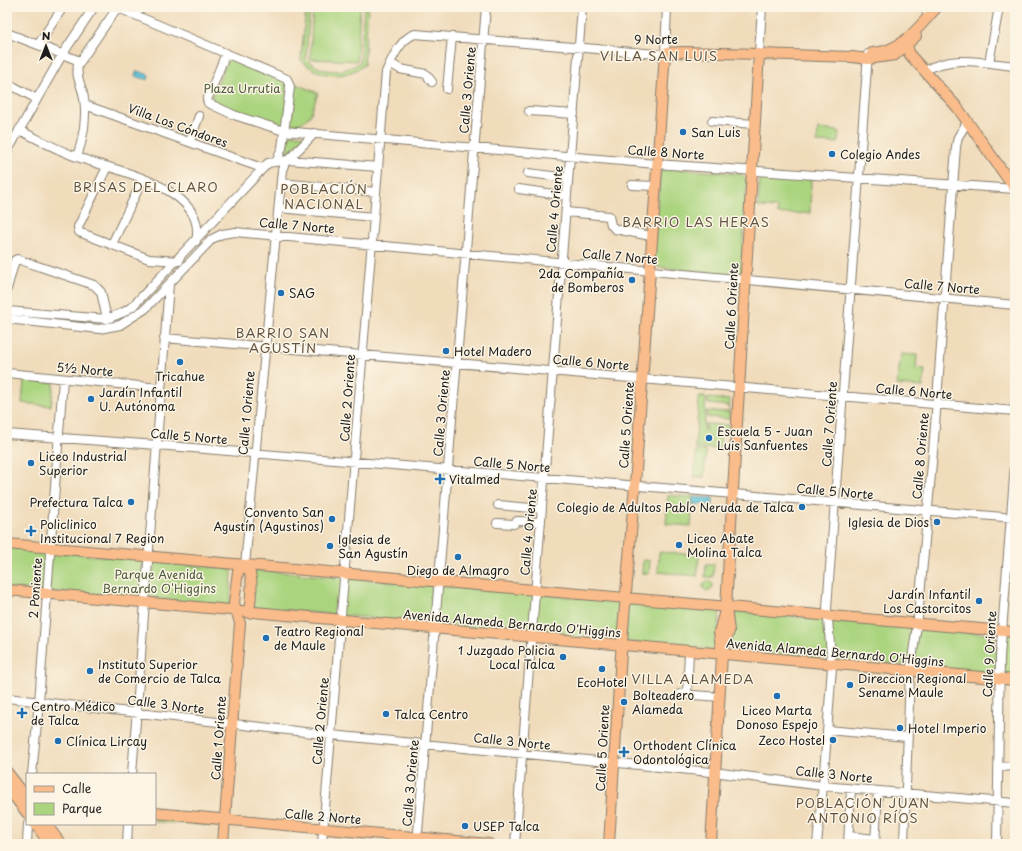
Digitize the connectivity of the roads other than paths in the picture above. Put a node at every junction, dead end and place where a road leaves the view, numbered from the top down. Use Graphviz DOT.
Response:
graph roads {
  1 [pos="64,7"];
  2 [pos="94,7"];
  3 [pos="117,7"];
  4 [pos="486,7"];
  5 [pos="582,7"];
  6 [pos="667,7"];
  7 [pos="762,7"];
  8 [pos="937,7"];
  9 [pos="999,7"];
  10 [pos="926,11"];
  11 [pos="7,34"];
  12 [pos="913,35"];
  13 [pos="452,37"];
  14 [pos="484,39"];
  15 [pos="38,45"];
  16 [pos="907,45"];
  17 [pos="579,48"];
  18 [pos="226,53"];
  19 [pos="664,53"];
  20 [pos="898,53"];
  21 [pos="759,54"];
  22 [pos="62,55"];
  23 [pos="884,55"];
  24 [pos="868,56"];
  25 [pos="80,61"];
  26 [pos="390,63"];
  27 [pos="989,64"];
  28 [pos="919,65"];
  29 [pos="1015,66"];
  30 [pos="432,82"];
  31 [pos="7,83"];
  32 [pos="447,89"];
  33 [pos="37,99"];
  34 [pos="85,105"];
  35 [pos="529,111"];
  36 [pos="574,114"];
  37 [pos="199,116"];
  38 [pos="712,121"];
  39 [pos="968,121"];
  40 [pos="755,124"];
  41 [pos="19,130"];
  42 [pos="284,131"];
  43 [pos="315,133"];
  44 [pos="380,140"];
  45 [pos="190,141"];
  46 [pos="475,148"];
  47 [pos="7,152"];
  48 [pos="77,157"];
  49 [pos="570,157"];
  50 [pos="277,160"];
  51 [pos="288,160"];
  52 [pos="656,164"];
  53 [pos="107,167"];
  54 [pos="378,167"];
  55 [pos="262,168"];
  56 [pos="752,171"];
  57 [pos="528,173"];
  58 [pos="568,178"];
  59 [pos="143,179"];
  60 [pos="860,179"];
  61 [pos="281,183"];
  62 [pos="632,184"];
  63 [pos="953,185"];
  64 [pos="655,186"];
  65 [pos="519,189"];
  66 [pos="1015,189"];
  67 [pos="376,192"];
  68 [pos="567,196"];
  69 [pos="279,208"];
  70 [pos="566,212"];
  71 [pos="374,216"];
  72 [pos="276,235"];
  73 [pos="651,236"];
  74 [pos="197,239"];
  75 [pos="112,244"];
  76 [pos="207,244"];
  77 [pos="371,244"];
  78 [pos="466,254"];
  79 [pos="176,260"];
  80 [pos="189,262"];
  81 [pos="562,263"];
  82 [pos="183,269"];
  83 [pos="649,271"];
  84 [pos="745,280"];
  85 [pos="169,284"];
  86 [pos="7,289"];
  87 [pos="851,290"];
  88 [pos="945,298"];
  89 [pos="152,302"];
  90 [pos="1015,305"];
  91 [pos="167,307"];
  92 [pos="7,311"];
  93 [pos="7,319"];
  94 [pos="107,319"];
  95 [pos="164,338"];
  96 [pos="266,346"];
  97 [pos="362,355"];
  98 [pos="457,363"];
  99 [pos="553,371"];
  100 [pos="7,373"];
  101 [pos="63,379"];
  102 [pos="641,379"];
  103 [pos="739,387"];
  104 [pos="160,388"];
  105 [pos="843,396"];
  106 [pos="937,405"];
  107 [pos="1015,411"];
  108 [pos="7,434"];
  109 [pos="59,438"];
  110 [pos="157,445"];
  111 [pos="256,454"];
  112 [pos="354,462"];
  113 [pos="1015,465"];
  114 [pos="448,471"];
  115 [pos="544,479"];
  116 [pos="635,485"];
  117 [pos="732,495"];
  118 [pos="835,503"];
  119 [pos="498,505"];
  120 [pos="542,509"];
  121 [pos="928,511"];
  122 [pos="1012,518"];
  123 [pos="541,522"];
  124 [pos="497,523"];
  125 [pos="7,544"];
  126 [pos="50,548"];
  127 [pos="147,556"];
  128 [pos="245,565"];
  129 [pos="344,574"];
  130 [pos="439,582"];
  131 [pos="7,590"];
  132 [pos="535,591"];
  133 [pos="47,594"];
  134 [pos="626,599"];
  135 [pos="144,604"];
  136 [pos="726,607"];
  137 [pos="237,612"];
  138 [pos="249,613"];
  139 [pos="828,616"];
  140 [pos="340,621"];
  141 [pos="917,624"];
  142 [pos="435,629"];
  143 [pos="1001,631"];
  144 [pos="1015,632"];
  145 [pos="531,637"];
  146 [pos="622,646"];
  147 [pos="689,652"];
  148 [pos="722,655"];
  149 [pos="832,664"];
  150 [pos="910,671"];
  151 [pos="999,678"];
  152 [pos="1015,680"];
  153 [pos="720,697"];
  154 [pos="7,698"];
  155 [pos="39,702"];
  156 [pos="136,712"];
  157 [pos="232,724"];
  158 [pos="827,730"];
  159 [pos="331,735"];
  160 [pos="907,737"];
  161 [pos="426,744"];
  162 [pos="522,754"];
  163 [pos="614,763"];
  164 [pos="1015,766"];
  165 [pos="999,767"];
  166 [pos="7,772"];
  167 [pos="32,773"];
  168 [pos="132,773"];
  169 [pos="715,773"];
  170 [pos="823,786"];
  171 [pos="7,787"];
  172 [pos="851,789"];
  173 [pos="878,791"];
  174 [pos="906,794"];
  175 [pos="12,799"];
  176 [pos="26,799"];
  177 [pos="26,800"];
  178 [pos="998,802"];
  179 [pos="1015,803"];
  180 [pos="26,813"];
  181 [pos="156,813"];
  182 [pos="225,820"];
  183 [pos="28,825"];
  184 [pos="36,825"];
  185 [pos="47,825"];
  186 [pos="128,825"];
  187 [pos="323,830"];
  188 [pos="848,840"];
  189 [pos="418,841"];
  190 [pos="875,841"];
  191 [pos="26,844"];
  192 [pos="50,844"];
  193 [pos="61,844"];
  194 [pos="127,844"];
  195 [pos="223,844"];
  196 [pos="322,844"];
  197 [pos="489,844"];
  198 [pos="515,844"];
  199 [pos="609,844"];
  200 [pos="711,844"];
  201 [pos="816,844"];
  202 [pos="904,844"];
  203 [pos="997,844"];
  1 -- 15 [label="street"];
  2 -- 22 [label="street"];
  3 -- 18 [label="street"];
  3 -- 25 [label="street"];
  4 -- 14 [label="street, Calle 3 Oriente"];
  5 -- 17 [label="street, Calle 4 Oriente"];
  6 -- 19 [label="street, Calle 5 Oriente"];
  7 -- 21 [label="street, Calle 6 Oriente"];
  8 -- 10 [label="main road"];
  9 -- 27 [label="street"];
  10 -- 12 [label="main road"];
  11 -- 15 [label="street"];
  12 -- 16 [label="main road"];
  12 -- 23 [label="main road"];
  12 -- 28 [label="main road"];
  13 -- 14 [label="street, Calle 2 Oriente"];
  13 -- 26 [label="street, Calle 2 Oriente"];
  13 -- 32 [label="street"];
  14 -- 17 [label="street, 9 Norte"];
  14 -- 46 [label="street, Calle 3 Oriente"];
  15 -- 22 [label="street"];
  16 -- 20 [label="main road"];
  16 -- 28 [label="main road"];
  17 -- 19 [label="street, 9 Norte"];
  17 -- 36 [label="street, Calle 4 Oriente"];
  18 -- 42 [label="street"];
  18 -- 42 [label="street, Calle 8 Norte"];
  19 -- 21 [label="main road, 9 Norte"];
  19 -- 52 [label="main road, Calle 5 Oriente"];
  20 -- 23 [label="main road"];
  20 -- 28 [label="main road"];
  21 -- 24 [label="main road, 9 Norte"];
  21 -- 40 [label="main road, Calle 6 Oriente"];
  22 -- 25 [label="street"];
  22 -- 33 [label="street"];
  23 -- 24 [label="main road, 9 Norte"];
  23 -- 28 [label="main road"];
  24 -- 60 [label="street, Calle 7 Oriente"];
  25 -- 34 [label="street"];
  26 -- 30 [label="street"];
  26 -- 44 [label="street, Calle 2 Oriente"];
  27 -- 28 [label="street"];
  27 -- 29 [label="street"];
  28 -- 39 [label="main road"];
  31 -- 33 [label="street"];
  33 -- 41 [label="street"];
  34 -- 45 [label="street, Villa Los Cóndores"];
  34 -- 48 [label="street"];
  35 -- 36 [label="street"];
  36 -- 49 [label="street, Calle 4 Oriente"];
  37 -- 45 [label="street"];
  38 -- 40 [label="street"];
  39 -- 63 [label="street, Calle 8 Oriente"];
  39 -- 66 [label="main road"];
  40 -- 56 [label="main road, Calle 6 Oriente"];
  41 -- 47 [label="street"];
  41 -- 48 [label="street"];
  42 -- 43 [label="street, Calle 8 Norte"];
  42 -- 50 [label="street"];
  43 -- 44 [label="street, Calle 8 Norte"];
  43 -- 51 [label="street, Calle 1 Oriente"];
  44 -- 46 [label="street, Calle 8 Norte"];
  44 -- 54 [label="street, Calle 2 Oriente"];
  45 -- 55 [label="street, Villa Los Cóndores"];
  46 -- 49 [label="street, Calle 8 Norte"];
  46 -- 78 [label="street, Calle 3 Oriente"];
  48 -- 53 [label="street"];
  49 -- 52 [label="street, Calle 8 Norte"];
  49 -- 58 [label="street, Calle 4 Oriente"];
  50 -- 51 [label="street"];
  50 -- 55 [label="street"];
  51 -- 54 [label="street"];
  51 -- 61 [label="street, Calle 1 Oriente"];
  52 -- 56 [label="street, Calle 8 Norte"];
  52 -- 64 [label="main road, Calle 5 Oriente"];
  53 -- 59 [label="street"];
  53 -- 75 [label="street"];
  54 -- 67 [label="street, Calle 2 Oriente"];
  55 -- 74 [label="street"];
  56 -- 60 [label="street, Calle 8 Norte"];
  56 -- 84 [label="main road, Calle 6 Oriente"];
  57 -- 58 [label="street"];
  58 -- 68 [label="street, Calle 4 Oriente"];
  59 -- 74 [label="street"];
  59 -- 75 [label="street"];
  60 -- 63 [label="street, Calle 8 Norte"];
  60 -- 87 [label="street, Calle 7 Oriente"];
  61 -- 67 [label="street"];
  61 -- 69 [label="street, Calle 1 Oriente"];
  62 -- 64 [label="street"];
  63 -- 66 [label="street, Calle 8 Norte"];
  63 -- 88 [label="street, Calle 8 Oriente"];
  64 -- 73 [label="main road, Calle 5 Oriente"];
  65 -- 68 [label="street"];
  67 -- 71 [label="street, Calle 2 Oriente"];
  68 -- 70 [label="street, Calle 4 Oriente"];
  69 -- 71 [label="street"];
  69 -- 72 [label="street, Calle 1 Oriente"];
  70 -- 73 [label="street"];
  70 -- 81 [label="street, Calle 4 Oriente"];
  71 -- 77 [label="street, Calle 2 Oriente"];
  72 -- 76 [label="street, Calle 7 Norte"];
  72 -- 77 [label="street, Calle 7 Norte"];
  72 -- 96 [label="street, Calle 1 Oriente"];
  73 -- 83 [label="main road, Calle 5 Oriente"];
  74 -- 76 [label="street"];
  74 -- 79 [label="street"];
  74 -- 80 [label="street"];
  75 -- 79 [label="street"];
  76 -- 80 [label="street"];
  77 -- 78 [label="street, Calle 7 Norte"];
  77 -- 97 [label="street, Calle 2 Oriente"];
  78 -- 81 [label="street, Calle 7 Norte"];
  78 -- 98 [label="street, Calle 3 Oriente"];
  79 -- 82 [label="street"];
  79 -- 94 [label="street"];
  80 -- 82 [label="street"];
  81 -- 83 [label="street, Calle 7 Norte"];
  81 -- 99 [label="street, Calle 4 Oriente"];
  82 -- 85 [label="street"];
  83 -- 84 [label="street, Calle 7 Norte"];
  83 -- 102 [label="main road, Calle 5 Oriente"];
  84 -- 87 [label="street, Calle 7 Norte"];
  84 -- 103 [label="main road, Calle 6 Oriente"];
  85 -- 89 [label="street"];
  85 -- 91 [label="street"];
  86 -- 94 [label="street"];
  87 -- 88 [label="street, Calle 7 Norte"];
  87 -- 105 [label="street, Calle 7 Oriente"];
  88 -- 90 [label="street, Calle 7 Norte"];
  88 -- 106 [label="street, Calle 8 Oriente"];
  89 -- 91 [label="street"];
  89 -- 93 [label="street"];
  91 -- 95 [label="street"];
  92 -- 94 [label="street"];
  95 -- 96 [label="street, Calle 6 Norte"];
  95 -- 104 [label="street"];
  96 -- 97 [label="street, Calle 6 Norte"];
  96 -- 111 [label="street, Calle 1 Oriente"];
  97 -- 98 [label="street, Calle 6 Norte"];
  97 -- 112 [label="street, Calle 2 Oriente"];
  98 -- 99 [label="street, Calle 6 Norte"];
  98 -- 114 [label="street, Calle 3 Oriente"];
  99 -- 102 [label="street, Calle 6 Norte"];
  99 -- 115 [label="street, Calle 4 Oriente"];
  100 -- 101 [label="street, 5½ Norte"];
  101 -- 104 [label="street, 5½ Norte"];
  101 -- 109 [label="street, 2 Poniente"];
  102 -- 103 [label="street, Calle 6 Norte"];
  102 -- 116 [label="main road, Calle 5 Oriente"];
  103 -- 105 [label="street, Calle 6 Norte"];
  103 -- 117 [label="main road, Calle 6 Oriente"];
  104 -- 110 [label="street"];
  105 -- 106 [label="street, Calle 6 Norte"];
  105 -- 118 [label="street, Calle 7 Oriente"];
  106 -- 107 [label="street, Calle 6 Norte"];
  106 -- 121 [label="street, Calle 8 Oriente"];
  108 -- 109 [label="street, Calle 5 Norte"];
  109 -- 110 [label="street, Calle 5 Norte"];
  109 -- 126 [label="street, 2 Poniente"];
  110 -- 111 [label="street, Calle 5 Norte"];
  110 -- 127 [label="street"];
  111 -- 112 [label="street, Calle 5 Norte"];
  111 -- 128 [label="street, Calle 1 Oriente"];
  112 -- 114 [label="street, Calle 5 Norte"];
  112 -- 129 [label="street, Calle 2 Oriente"];
  113 -- 122 [label="street, Calle 9 Oriente"];
  114 -- 115 [label="street, Calle 5 Norte"];
  114 -- 130 [label="street, Calle 3 Oriente"];
  115 -- 116 [label="street, Calle 5 Norte"];
  115 -- 120 [label="street, Calle 4 Oriente"];
  116 -- 117 [label="street, Calle 5 Norte"];
  116 -- 134 [label="main road, Calle 5 Oriente"];
  117 -- 118 [label="street, Calle 5 Norte"];
  117 -- 136 [label="main road, Calle 6 Oriente"];
  118 -- 121 [label="street, Calle 5 Norte"];
  118 -- 139 [label="street, Calle 7 Oriente"];
  119 -- 120 [label="street"];
  120 -- 123 [label="street, Calle 4 Oriente"];
  121 -- 122 [label="street, Calle 5 Norte"];
  121 -- 141 [label="street, Calle 8 Oriente"];
  122 -- 143 [label="street, Calle 9 Oriente"];
  123 -- 124 [label="street"];
  123 -- 132 [label="street, Calle 4 Oriente"];
  125 -- 126 [label="main road"];
  126 -- 127 [label="main road"];
  126 -- 133 [label="street, 2 Poniente"];
  127 -- 128 [label="main road"];
  127 -- 135 [label="street"];
  128 -- 129 [label="main road"];
  128 -- 137 [label="main road, Calle 1 Oriente"];
  128 -- 138 [label="main road"];
  129 -- 130 [label="main road"];
  129 -- 140 [label="street, Calle 2 Oriente"];
  130 -- 132 [label="main road"];
  130 -- 142 [label="street, Calle 3 Oriente"];
  131 -- 133 [label="main road, Avenida Alameda Bernardo O'Higgins"];
  132 -- 134 [label="main road"];
  132 -- 145 [label="street, Calle 4 Oriente"];
  133 -- 135 [label="main road, Avenida Alameda Bernardo O'Higgins"];
  133 -- 155 [label="street, 2 Poniente"];
  134 -- 136 [label="main road"];
  134 -- 146 [label="main road, Calle 5 Oriente"];
  135 -- 137 [label="main road, Avenida Alameda Bernardo O'Higgins"];
  135 -- 156 [label="street"];
  136 -- 139 [label="main road"];
  136 -- 148 [label="main road, Calle 6 Oriente"];
  137 -- 138 [label="main road, Avenida Alameda Bernardo O'Higgins"];
  137 -- 157 [label="main road, Calle 1 Oriente"];
  138 -- 140 [label="main road, Avenida Alameda Bernardo O'Higgins"];
  139 -- 141 [label="main road"];
  139 -- 149 [label="street, Calle 7 Oriente"];
  140 -- 142 [label="main road, Avenida Alameda Bernardo O'Higgins"];
  140 -- 159 [label="street, Calle 2 Oriente"];
  141 -- 143 [label="main road"];
  141 -- 150 [label="street, Calle 8 Oriente"];
  142 -- 145 [label="main road, Avenida Alameda Bernardo O'Higgins"];
  142 -- 161 [label="street, Calle 3 Oriente"];
  143 -- 144 [label="main road"];
  143 -- 151 [label="street, Calle 9 Oriente"];
  145 -- 146 [label="main road, Avenida Alameda Bernardo O'Higgins"];
  145 -- 162 [label="street, Calle 4 Oriente"];
  146 -- 147 [label="main road, Avenida Alameda Bernardo O'Higgins"];
  146 -- 163 [label="main road, Calle 5 Oriente"];
  147 -- 148 [label="main road, Avenida Alameda Bernardo O'Higgins"];
  147 -- 153 [label="street"];
  148 -- 149 [label="main road, Avenida Alameda Bernardo O'Higgins"];
  148 -- 153 [label="main road, Calle 6 Oriente"];
  149 -- 150 [label="main road, Avenida Alameda Bernardo O'Higgins"];
  149 -- 158 [label="street, Calle 7 Oriente"];
  150 -- 151 [label="main road, Avenida Alameda Bernardo O'Higgins"];
  150 -- 160 [label="street, Calle 8 Oriente"];
  151 -- 152 [label="main road, Avenida Alameda Bernardo O'Higgins"];
  151 -- 165 [label="street, Calle 9 Oriente"];
  153 -- 169 [label="main road, Calle 6 Oriente"];
  154 -- 155 [label="street, Calle 3 Norte"];
  155 -- 156 [label="street, Calle 3 Norte"];
  155 -- 167 [label="street, 2 Poniente"];
  156 -- 157 [label="street, Calle 3 Norte"];
  156 -- 168 [label="street"];
  157 -- 159 [label="street, Calle 3 Norte"];
  157 -- 182 [label="main road, Calle 1 Oriente"];
  158 -- 160 [label="street"];
  158 -- 170 [label="street, Calle 7 Oriente"];
  159 -- 161 [label="street, Calle 3 Norte"];
  159 -- 187 [label="street, Calle 2 Oriente"];
  160 -- 174 [label="street, Calle 8 Oriente"];
  161 -- 162 [label="street, Calle 3 Norte"];
  161 -- 189 [label="street, Calle 3 Oriente"];
  162 -- 163 [label="street, Calle 3 Norte"];
  162 -- 198 [label="street, Calle 4 Oriente"];
  163 -- 169 [label="street, Calle 3 Norte"];
  163 -- 199 [label="main road, Calle 5 Oriente"];
  164 -- 165 [label="street"];
  165 -- 178 [label="street, Calle 9 Oriente"];
  166 -- 176 [label="main road"];
  169 -- 170 [label="street, Calle 3 Norte"];
  169 -- 200 [label="main road, Calle 6 Oriente"];
  170 -- 172 [label="street, Calle 3 Norte"];
  170 -- 201 [label="street, Calle 7 Oriente"];
  171 -- 175 [label="main road"];
  172 -- 173 [label="street, Calle 3 Norte"];
  172 -- 188 [label="street"];
  173 -- 174 [label="street, Calle 3 Norte"];
  173 -- 190 [label="street"];
  174 -- 178 [label="street, Calle 3 Norte"];
  174 -- 202 [label="street, Calle 8 Oriente"];
  175 -- 177 [label="main road"];
  175 -- 180 [label="main road"];
  178 -- 179 [label="street, Calle 3 Norte"];
  178 -- 203 [label="street, Calle 9 Oriente"];
  181 -- 182 [label="main road, Calle 2 Norte"];
  182 -- 187 [label="main road, Calle 2 Norte"];
  182 -- 195 [label="main road, Calle 1 Oriente"];
  183 -- 191 [label="street"];
  184 -- 192 [label="main road"];
  185 -- 193 [label="main road"];
  186 -- 194 [label="street"];
  187 -- 189 [label="main road, Calle 2 Norte"];
  187 -- 196 [label="street, Calle 2 Oriente"];
  188 -- 190 [label="street"];
  189 -- 197 [label="main road, Calle 2 Norte"];
}
